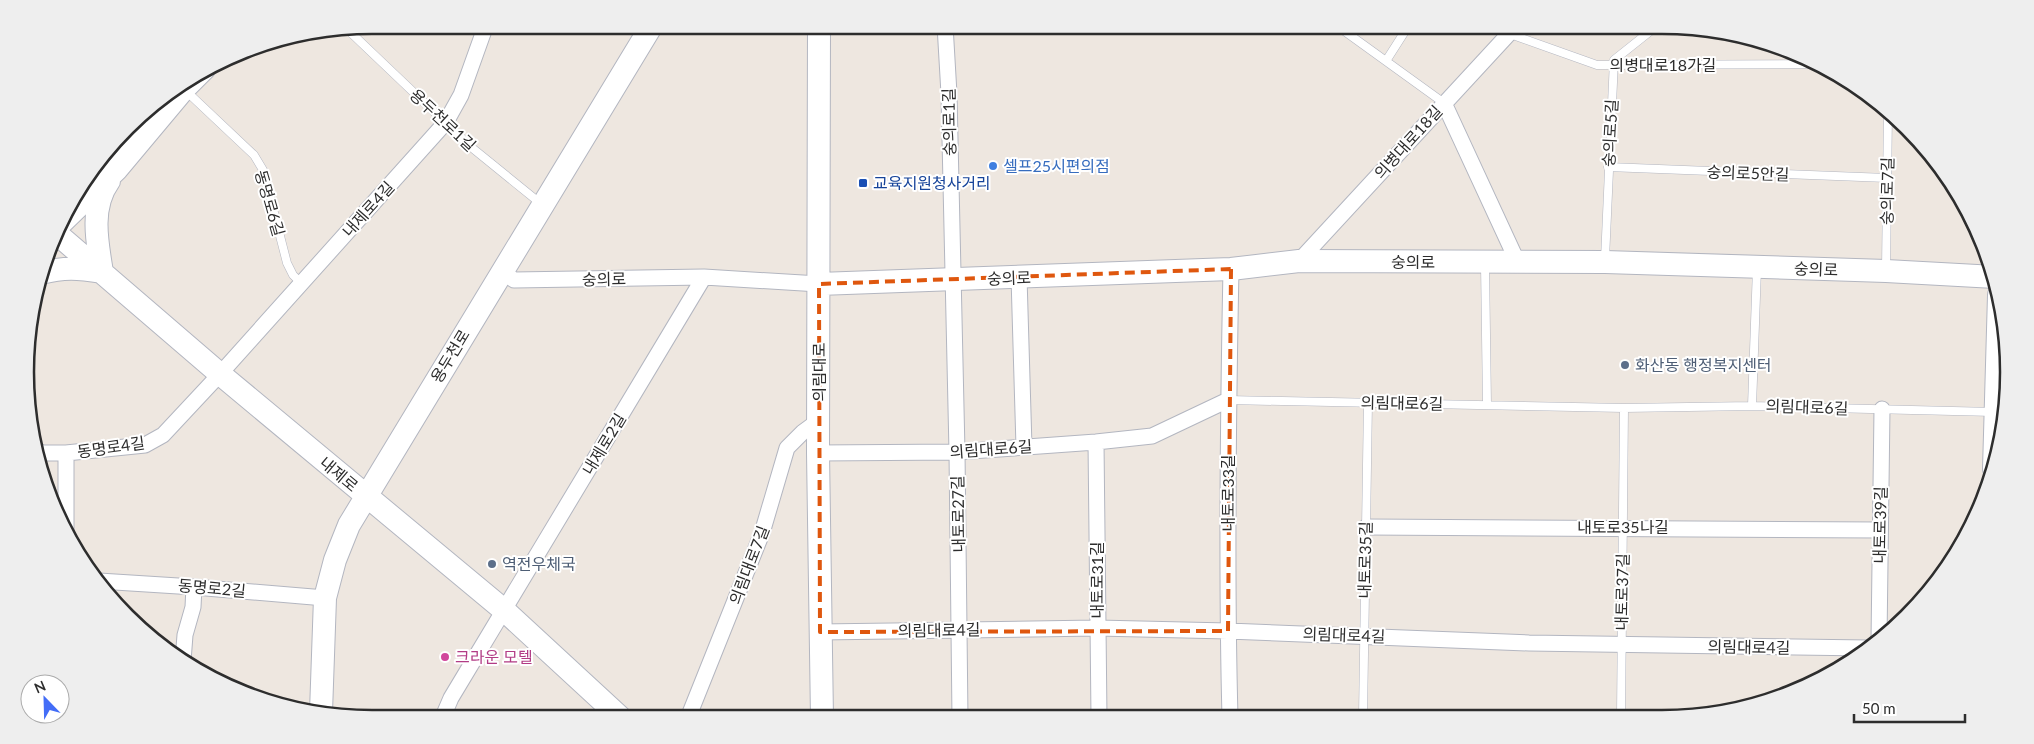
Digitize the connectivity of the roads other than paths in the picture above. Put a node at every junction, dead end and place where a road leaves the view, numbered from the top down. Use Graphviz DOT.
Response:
graph roads {
  1 [pos="352,34"];
  2 [pos="483,34"];
  3 [pos="647,34"];
  4 [pos="819,34"];
  5 [pos="946,34"];
  6 [pos="1348,34"];
  7 [pos="1403,34"];
  8 [pos="1509,34"];
  9 [pos="1526,34"];
  10 [pos="1647,34"];
  11 [pos="1386,61"];
  12 [pos="1802,64"];
  13 [pos="1613,66"];
  14 [pos="185,91"];
  15 [pos="170,101"];
  16 [pos="1444,103"];
  17 [pos="1888,121"];
  18 [pos="446,122"];
  19 [pos="1608,167"];
  20 [pos="117,169"];
  21 [pos="96,178"];
  22 [pos="1887,178"];
  23 [pos="544,206"];
  24 [pos="76,208"];
  25 [pos="62,238"];
  26 [pos="1299,261"];
  27 [pos="1485,262"];
  28 [pos="1605,262"];
  29 [pos="1518,263"];
  30 [pos="1757,267"];
  31 [pos="1231,269"];
  32 [pos="49,271"];
  33 [pos="501,271"];
  34 [pos="1886,271"];
  35 [pos="102,272"];
  36 [pos="704,277"];
  37 [pos="1019,277"];
  38 [pos="1987,277"];
  39 [pos="952,280"];
  40 [pos="301,283"];
  41 [pos="819,284"];
  42 [pos="1998,333"];
  43 [pos="220,374"];
  44 [pos="1228,400"];
  45 [pos="1368,402"];
  46 [pos="1487,405"];
  47 [pos="1752,406"];
  48 [pos="1624,408"];
  49 [pos="1882,409"];
  50 [pos="1995,412"];
  51 [pos="818,422"];
  52 [pos="1995,433"];
  53 [pos="1096,442"];
  54 [pos="1024,447"];
  55 [pos="957,452"];
  56 [pos="43,453"];
  57 [pos="818,453"];
  58 [pos="66,454"];
  59 [pos="366,497"];
  60 [pos="66,516"];
  61 [pos="1366,527"];
  62 [pos="1623,527"];
  63 [pos="1880,530"];
  64 [pos="107,581"];
  65 [pos="194,587"];
  66 [pos="325,598"];
  67 [pos="505,611"];
  68 [pos="1098,628"];
  69 [pos="959,630"];
  70 [pos="1228,630"];
  71 [pos="1879,631"];
  72 [pos="820,632"];
  73 [pos="1364,636"];
  74 [pos="1622,645"];
  75 [pos="1857,648"];
  76 [pos="184,653"];
  77 [pos="321,706"];
  78 [pos="446,710"];
  79 [pos="611,710"];
  80 [pos="691,710"];
  81 [pos="822,710"];
  82 [pos="960,710"];
  83 [pos="1099,710"];
  84 [pos="1230,710"];
  85 [pos="1363,710"];
  86 [pos="1621,710"];
  1 -- 18 [label="lane, 용두천로1길"];
  2 -- 18 [label="street, 내제로4길"];
  3 -- 23 [label="street, 용두천로"];
  4 -- 41 [label="street, 의림대로"];
  5 -- 39 [label="street, 숭의로1길"];
  6 -- 11 [label="lane"];
  7 -- 11 [label="lane"];
  8 -- 16 [label="street, 의병대로18길"];
  9 -- 13 [label="lane, 의병대로18가길"];
  10 -- 13 [label="lane"];
  11 -- 16 [label="lane"];
  12 -- 13 [label="lane, 의병대로18가길"];
  13 -- 19 [label="lane, 숭의로5길"];
  14 -- 40 [label="lane, 동명로6길"];
  15 -- 20 [label="street"];
  16 -- 26 [label="street, 의병대로18길"];
  16 -- 29 [label="street"];
  17 -- 22 [label="lane, 숭의로7길"];
  18 -- 23 [label="lane, 용두천로1길"];
  18 -- 40 [label="street, 내제로4길"];
  19 -- 22 [label="lane, 숭의로5안길"];
  19 -- 28 [label="lane, 숭의로5길"];
  20 -- 21 [label="street"];
  20 -- 24 [label="street"];
  20 -- 35 [label="street"];
  22 -- 34 [label="lane, 숭의로7길"];
  23 -- 33 [label="street, 용두천로"];
  25 -- 35 [label="street, 내제로"];
  26 -- 27 [label="street, 숭의로"];
  26 -- 31 [label="street, 숭의로"];
  27 -- 29 [label="street, 숭의로"];
  27 -- 46 [label="lane"];
  28 -- 29 [label="street, 숭의로"];
  28 -- 30 [label="street, 숭의로"];
  30 -- 34 [label="street, 숭의로"];
  30 -- 47 [label="lane"];
  31 -- 37 [label="street, 숭의로"];
  31 -- 44 [label="street, 내토로33길"];
  32 -- 35 [label="street"];
  33 -- 36 [label="street, 숭의로"];
  33 -- 59 [label="street, 용두천로"];
  34 -- 38 [label="street, 숭의로"];
  35 -- 43 [label="street, 내제로"];
  36 -- 41 [label="street, 숭의로"];
  36 -- 67 [label="street, 내제로2길"];
  37 -- 39 [label="street, 숭의로"];
  37 -- 54 [label="street"];
  39 -- 41 [label="street, 숭의로"];
  39 -- 55 [label="street, 내토로27길"];
  40 -- 43 [label="street, 내제로4길"];
  41 -- 51 [label="street, 의림대로"];
  42 -- 50 [label="street"];
  43 -- 58 [label="street, 동명로4길"];
  43 -- 59 [label="street, 내제로"];
  44 -- 45 [label="lane, 의림대로6길"];
  44 -- 53 [label="street, 의림대로6길"];
  44 -- 70 [label="street, 내토로33길"];
  45 -- 46 [label="lane, 의림대로6길"];
  45 -- 61 [label="lane, 내토로35길"];
  46 -- 48 [label="lane, 의림대로6길"];
  47 -- 48 [label="lane, 의림대로6길"];
  47 -- 49 [label="lane, 의림대로6길"];
  48 -- 62 [label="lane, 내토로37길"];
  49 -- 50 [label="lane, 의림대로6길"];
  49 -- 63 [label="street, 내토로39길"];
  50 -- 52 [label="street"];
  51 -- 57 [label="street, 의림대로"];
  51 -- 80 [label="street, 의림대로7길"];
  53 -- 54 [label="street, 의림대로6길"];
  53 -- 68 [label="street, 내토로31길"];
  54 -- 55 [label="street, 의림대로6길"];
  55 -- 57 [label="street, 의림대로6길"];
  55 -- 69 [label="street, 내토로27길"];
  56 -- 58 [label="street, 동명로4길"];
  57 -- 72 [label="street, 의림대로"];
  58 -- 60 [label="street"];
  59 -- 66 [label="street, 용두천로"];
  59 -- 67 [label="street, 내제로"];
  61 -- 62 [label="street, 내토로35나길"];
  61 -- 73 [label="lane, 내토로35길"];
  62 -- 63 [label="street, 내토로35나길"];
  62 -- 74 [label="lane, 내토로37길"];
  63 -- 71 [label="street, 내토로39길"];
  64 -- 65 [label="street, 동명로2길"];
  65 -- 66 [label="street, 동명로2길"];
  65 -- 76 [label="street"];
  66 -- 77 [label="street, 용두천로"];
  67 -- 78 [label="street, 내제로2길"];
  67 -- 79 [label="street, 내제로"];
  68 -- 69 [label="street, 의림대로4길"];
  68 -- 70 [label="street, 의림대로4길"];
  68 -- 83 [label="street, 내토로31길"];
  69 -- 72 [label="street, 의림대로4길"];
  69 -- 82 [label="street, 내토로27길"];
  70 -- 73 [label="street, 의림대로4길"];
  70 -- 84 [label="street, 내토로33길"];
  72 -- 81 [label="street, 의림대로"];
  73 -- 74 [label="street, 의림대로4길"];
  73 -- 85 [label="lane, 내토로35길"];
  74 -- 75 [label="street, 의림대로4길"];
  74 -- 86 [label="lane, 내토로37길"];
}
